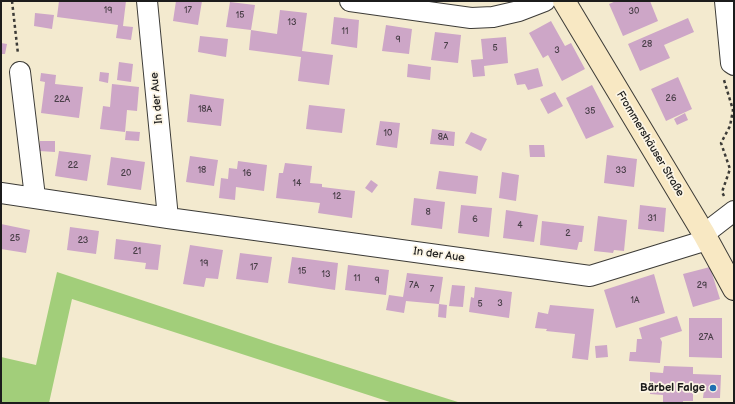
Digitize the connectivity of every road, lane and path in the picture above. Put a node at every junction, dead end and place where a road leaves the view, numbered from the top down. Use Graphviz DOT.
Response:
graph roads {
  1 [pos="12,1"];
  2 [pos="147,1"];
  3 [pos="350,1"];
  4 [pos="545,1"];
  5 [pos="564,1"];
  6 [pos="725,1"];
  7 [pos="728,71"];
  8 [pos="20,72"];
  9 [pos="1,193"];
  10 [pos="35,197"];
  11 [pos="732,213"];
  12 [pos="168,218"];
  13 [pos="705,237"];
  14 [pos="734,289"];
  1 -- 8 [label="path"];
  2 -- 12 [label="street, In der Aue"];
  3 -- 4 [label="street"];
  5 -- 13 [label="main road, Frommershäuser Straße"];
  6 -- 7 [label="street"];
  7 -- 11 [label="path"];
  8 -- 10 [label="street"];
  9 -- 10 [label="street, In der Aue"];
  10 -- 12 [label="street, In der Aue"];
  11 -- 13 [label="street, In der Aue"];
  12 -- 13 [label="street, In der Aue"];
  13 -- 14 [label="main road, Frommershäuser Straße"];
}
